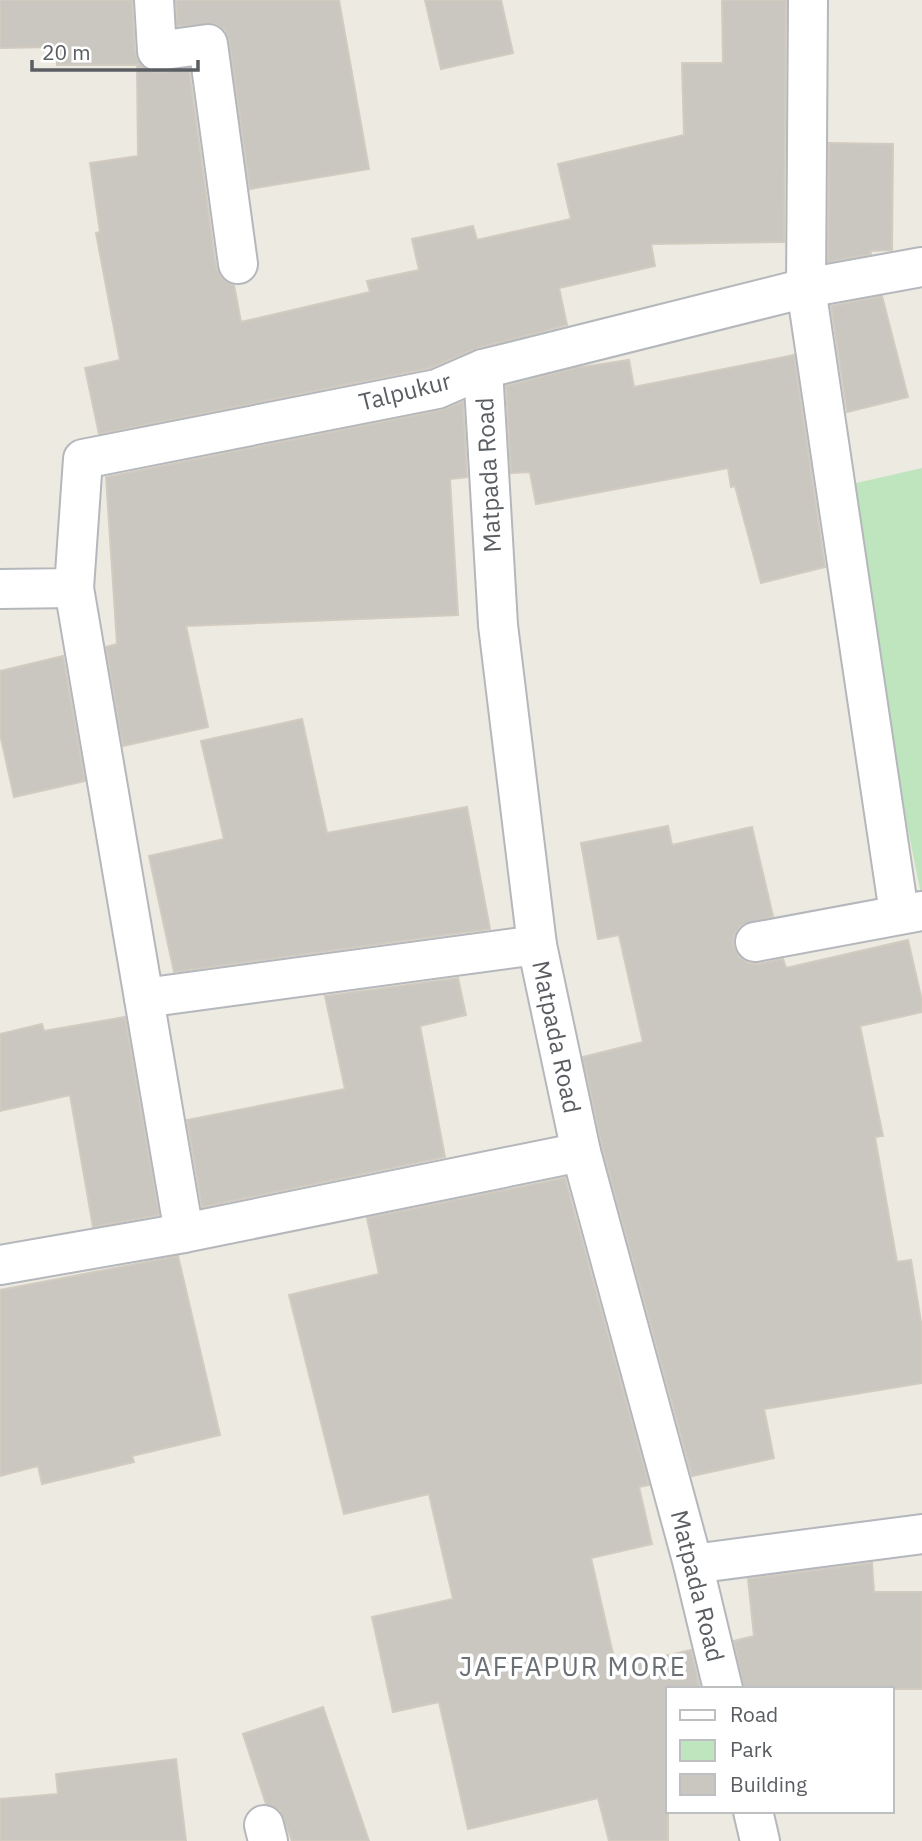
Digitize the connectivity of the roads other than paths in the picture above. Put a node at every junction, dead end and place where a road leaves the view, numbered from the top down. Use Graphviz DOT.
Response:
graph roads {
  1 [pos="155,0"];
  2 [pos="808,0"];
  3 [pos="238,264"];
  4 [pos="922,267"];
  5 [pos="806,288"];
  6 [pos="483,369"];
  7 [pos="74,588"];
  8 [pos="0,589"];
  9 [pos="911,912"];
  10 [pos="755,942"];
  11 [pos="537,945"];
  12 [pos="144,998"];
  13 [pos="581,1152"];
  14 [pos="184,1233"];
  15 [pos="0,1265"];
  16 [pos="922,1534"];
  17 [pos="693,1564"];
  18 [pos="723,1687"];
  19 [pos="753,1813"];
  20 [pos="760,1841"];
  1 -- 3 [label="street"];
  2 -- 5 [label="street"];
  4 -- 5 [label="street, Talpukur"];
  5 -- 6 [label="street, Talpukur"];
  5 -- 9 [label="street"];
  6 -- 7 [label="street, Talpukur"];
  6 -- 11 [label="street, Matpada Road"];
  7 -- 8 [label="street"];
  7 -- 12 [label="street"];
  9 -- 10 [label="street"];
  11 -- 12 [label="street"];
  11 -- 13 [label="street, Matpada Road"];
  12 -- 14 [label="street"];
  13 -- 14 [label="street"];
  13 -- 17 [label="street, Matpada Road"];
  14 -- 15 [label="street"];
  16 -- 17 [label="street"];
  17 -- 18 [label="street, Matpada Road"];
  19 -- 20 [label="street"];
}
